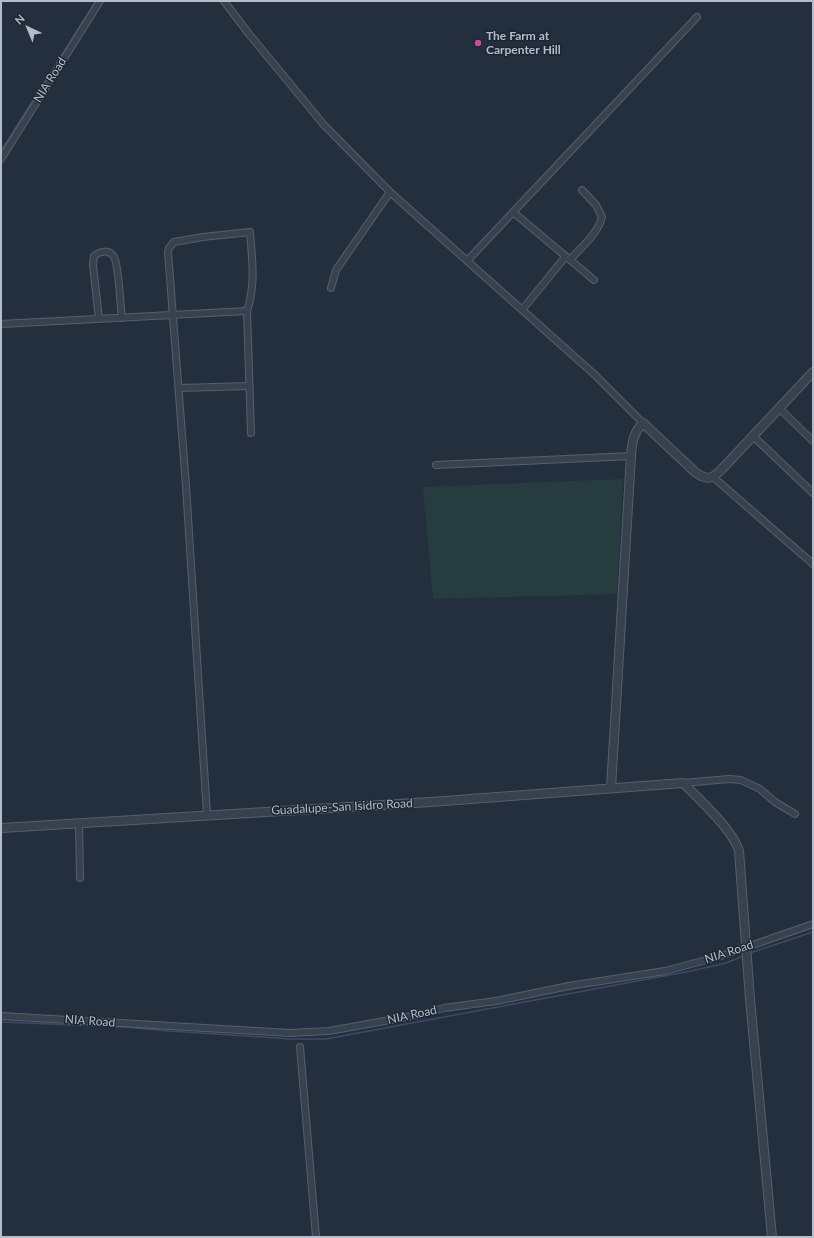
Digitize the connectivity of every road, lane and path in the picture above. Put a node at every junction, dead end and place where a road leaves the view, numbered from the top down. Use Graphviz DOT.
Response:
graph roads {
  1 [pos="100,1"];
  2 [pos="224,1"];
  3 [pos="697,17"];
  4 [pos="1,159"];
  5 [pos="582,190"];
  6 [pos="390,192"];
  7 [pos="513,212"];
  8 [pos="568,258"];
  9 [pos="467,261"];
  10 [pos="594,280"];
  11 [pos="331,288"];
  12 [pos="522,310"];
  13 [pos="247,311"];
  14 [pos="174,315"];
  15 [pos="122,318"];
  16 [pos="99,319"];
  17 [pos="1,324"];
  18 [pos="813,372"];
  19 [pos="250,386"];
  20 [pos="179,388"];
  21 [pos="779,408"];
  22 [pos="643,423"];
  23 [pos="251,433"];
  24 [pos="753,436"];
  25 [pos="813,440"];
  26 [pos="631,456"];
  27 [pos="436,465"];
  28 [pos="713,477"];
  29 [pos="813,492"];
  30 [pos="813,564"];
  31 [pos="683,782"];
  32 [pos="611,788"];
  33 [pos="795,814"];
  34 [pos="208,815"];
  35 [pos="79,823"];
  36 [pos="1,828"];
  37 [pos="80,878"];
  38 [pos="813,924"];
  39 [pos="747,947"];
  40 [pos="1,1016"];
  41 [pos="300,1047"];
  42 [pos="316,1237"];
  43 [pos="772,1237"];
  1 -- 4 [label="street, NIA Road"];
  2 -- 6 [label="street"];
  3 -- 7 [label="street"];
  5 -- 8 [label="street"];
  6 -- 9 [label="street"];
  6 -- 11 [label="street"];
  7 -- 8 [label="street"];
  7 -- 9 [label="street"];
  8 -- 10 [label="street"];
  8 -- 12 [label="street"];
  9 -- 12 [label="street"];
  12 -- 22 [label="street"];
  13 -- 14 [label="street"];
  13 -- 14 [label="street"];
  13 -- 19 [label="street"];
  14 -- 15 [label="street"];
  14 -- 20 [label="street"];
  15 -- 16 [label="street"];
  15 -- 16 [label="street"];
  16 -- 17 [label="street"];
  18 -- 21 [label="street"];
  19 -- 20 [label="street"];
  19 -- 23 [label="street"];
  20 -- 34 [label="street"];
  21 -- 24 [label="street"];
  21 -- 25 [label="street"];
  22 -- 26 [label="street"];
  22 -- 28 [label="street"];
  24 -- 28 [label="street"];
  24 -- 29 [label="street"];
  26 -- 27 [label="street"];
  26 -- 32 [label="street"];
  28 -- 30 [label="street"];
  31 -- 32 [label="street, Guadalupe-San Isidro Road"];
  31 -- 33 [label="street"];
  31 -- 39 [label="street"];
  32 -- 34 [label="street, Guadalupe-San Isidro Road"];
  34 -- 35 [label="street, Guadalupe-San Isidro Road"];
  35 -- 36 [label="street, Guadalupe-San Isidro Road"];
  35 -- 37 [label="street"];
  38 -- 39 [label="street, NIA Road"];
  39 -- 40 [label="street, NIA Road"];
  39 -- 43 [label="street"];
  41 -- 42 [label="street"];
}
